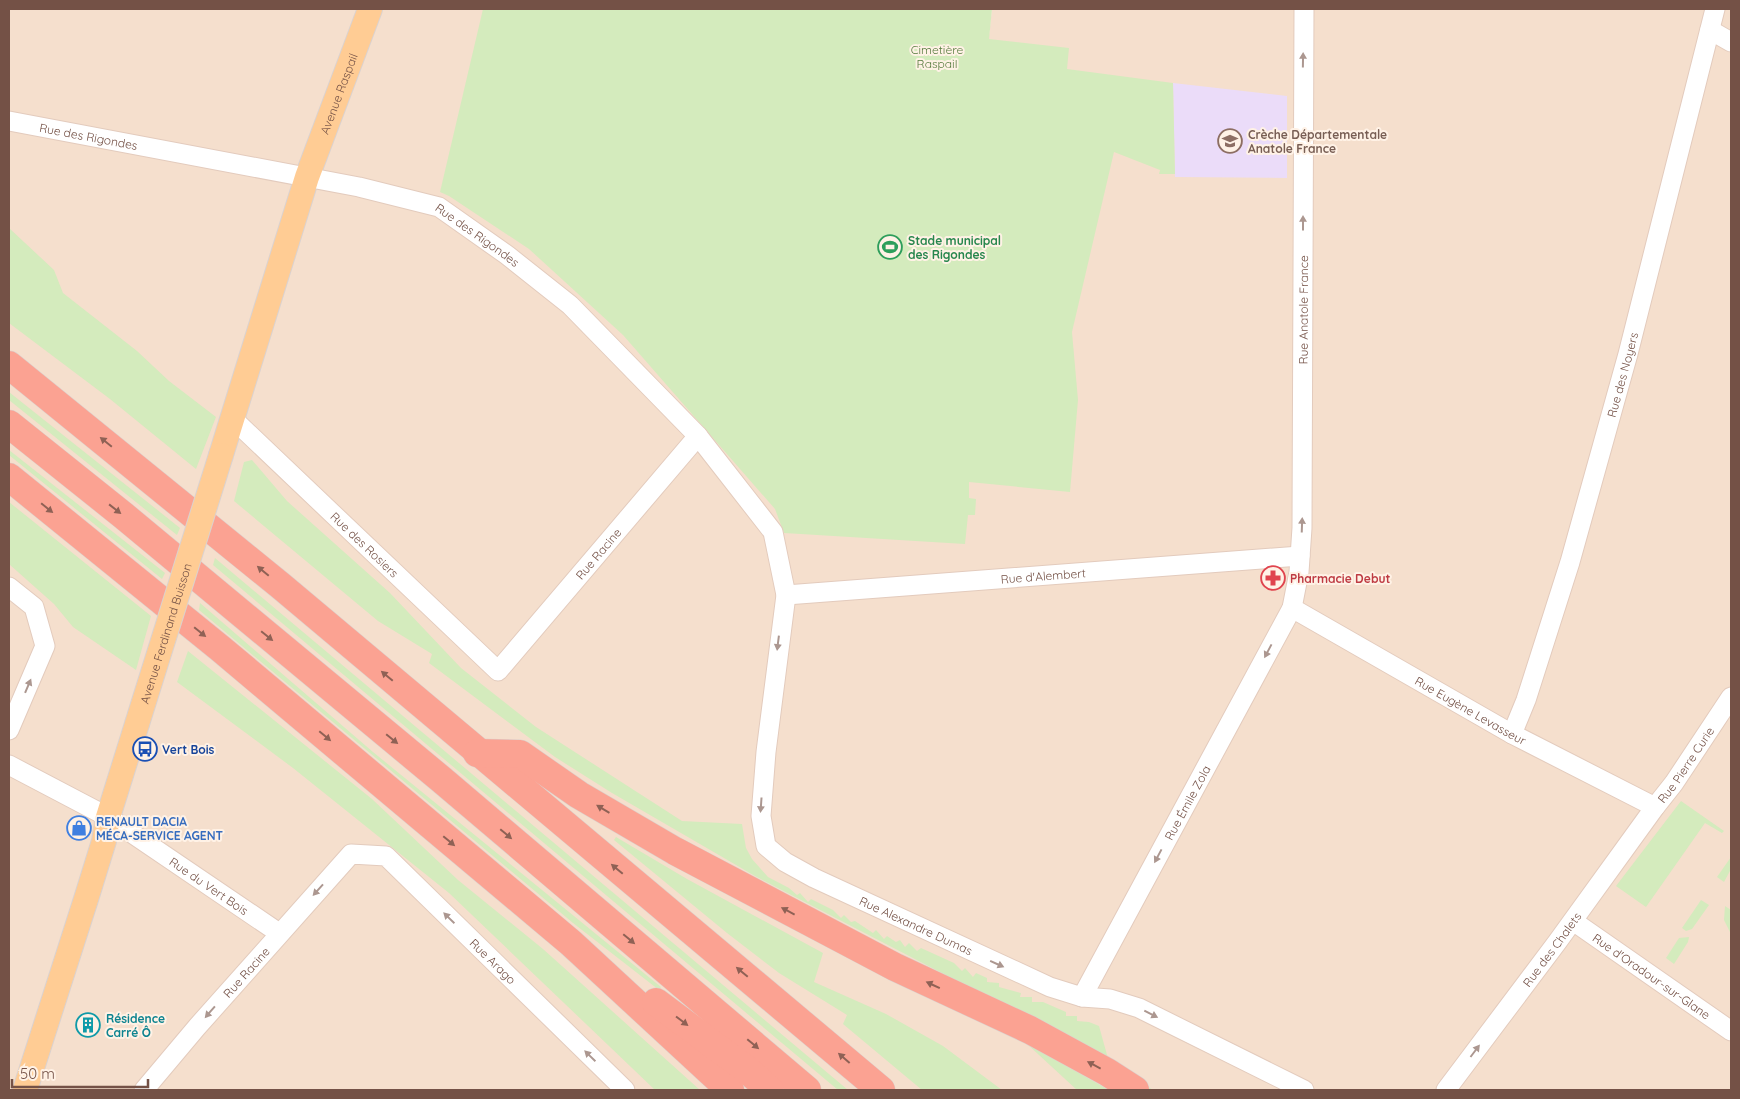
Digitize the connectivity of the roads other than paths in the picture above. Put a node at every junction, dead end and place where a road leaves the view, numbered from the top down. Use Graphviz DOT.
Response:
graph roads {
  1 [pos="370,9"];
  2 [pos="1304,9"];
  3 [pos="1715,9"];
  4 [pos="1710,30"];
  5 [pos="1731,42"];
  6 [pos="9,121"];
  7 [pos="306,177"];
  8 [pos="9,365"];
  9 [pos="232,419"];
  10 [pos="9,424"];
  11 [pos="698,436"];
  12 [pos="9,477"];
  13 [pos="1300,556"];
  14 [pos="9,586"];
  15 [pos="786,595"];
  16 [pos="1292,608"];
  17 [pos="498,671"];
  18 [pos="1731,697"];
  19 [pos="9,730"];
  20 [pos="1512,734"];
  21 [pos="477,753"];
  22 [pos="9,765"];
  23 [pos="1655,806"];
  24 [pos="108,817"];
  25 [pos="351,854"];
  26 [pos="1573,921"];
  27 [pos="279,933"];
  28 [pos="571,943"];
  29 [pos="1082,996"];
  30 [pos="1731,1032"];
  31 [pos="25,1090"];
  32 [pos="144,1090"];
  33 [pos="625,1090"];
  34 [pos="730,1090"];
  35 [pos="770,1090"];
  36 [pos="807,1090"];
  37 [pos="881,1090"];
  38 [pos="1136,1090"];
  39 [pos="1304,1090"];
  40 [pos="1446,1090"];
  1 -- 7 [label="main road, Avenue Raspail"];
  13 -- 2 [label="street, Rue Anatole France, one-way"];
  3 -- 4 [label="street, Rue des Noyers"];
  4 -- 5 [label="street"];
  4 -- 20 [label="street, Rue des Noyers"];
  6 -- 7 [label="street, Rue des Rigondes"];
  7 -- 9 [label="main road, Avenue Ferdinand Buisson"];
  7 -- 11 [label="street, Rue des Rigondes"];
  21 -- 8 [label="highway, one-way"];
  9 -- 17 [label="street, Rue des Rosiers"];
  9 -- 24 [label="main road, Avenue Ferdinand Buisson, bridge"];
  10 -- 36 [label="highway, one-way"];
  11 -- 15 [label="street, Rue des Rigondes"];
  11 -- 17 [label="street, Rue Racine"];
  12 -- 28 [label="highway, one-way"];
  13 -- 15 [label="street, Rue d'Alembert"];
  13 -- 16 [label="street, Rue Anatole France"];
  19 -- 14 [label="street, one-way"];
  15 -- 29 [label="street, Rue Alexandre Dumas, one-way"];
  16 -- 20 [label="street, Rue Eugène Levasseur"];
  16 -- 29 [label="street, Rue Émile Zola, one-way"];
  18 -- 23 [label="street, Rue Pierre Curie"];
  20 -- 23 [label="street, Rue Eugène Levasseur"];
  37 -- 21 [label="highway, one-way"];
  38 -- 21 [label="highway, one-way"];
  22 -- 24 [label="street, Rue du Vert Bois"];
  23 -- 26 [label="street, Rue des Chalets"];
  24 -- 27 [label="street, Rue du Vert Bois"];
  24 -- 31 [label="main road, Avenue Ferdinand Buisson"];
  25 -- 27 [label="street, Rue Racine, one-way"];
  33 -- 25 [label="street, Rue Arago, one-way"];
  26 -- 30 [label="street, Rue d'Oradour-sur-Glane"];
  40 -- 26 [label="street, Rue des Chalets, one-way"];
  27 -- 32 [label="street, Rue Racine, one-way"];
  28 -- 34 [label="highway"];
  28 -- 35 [label="highway, one-way"];
  29 -- 39 [label="street, Rue Alexandre Dumas, one-way"];
}
